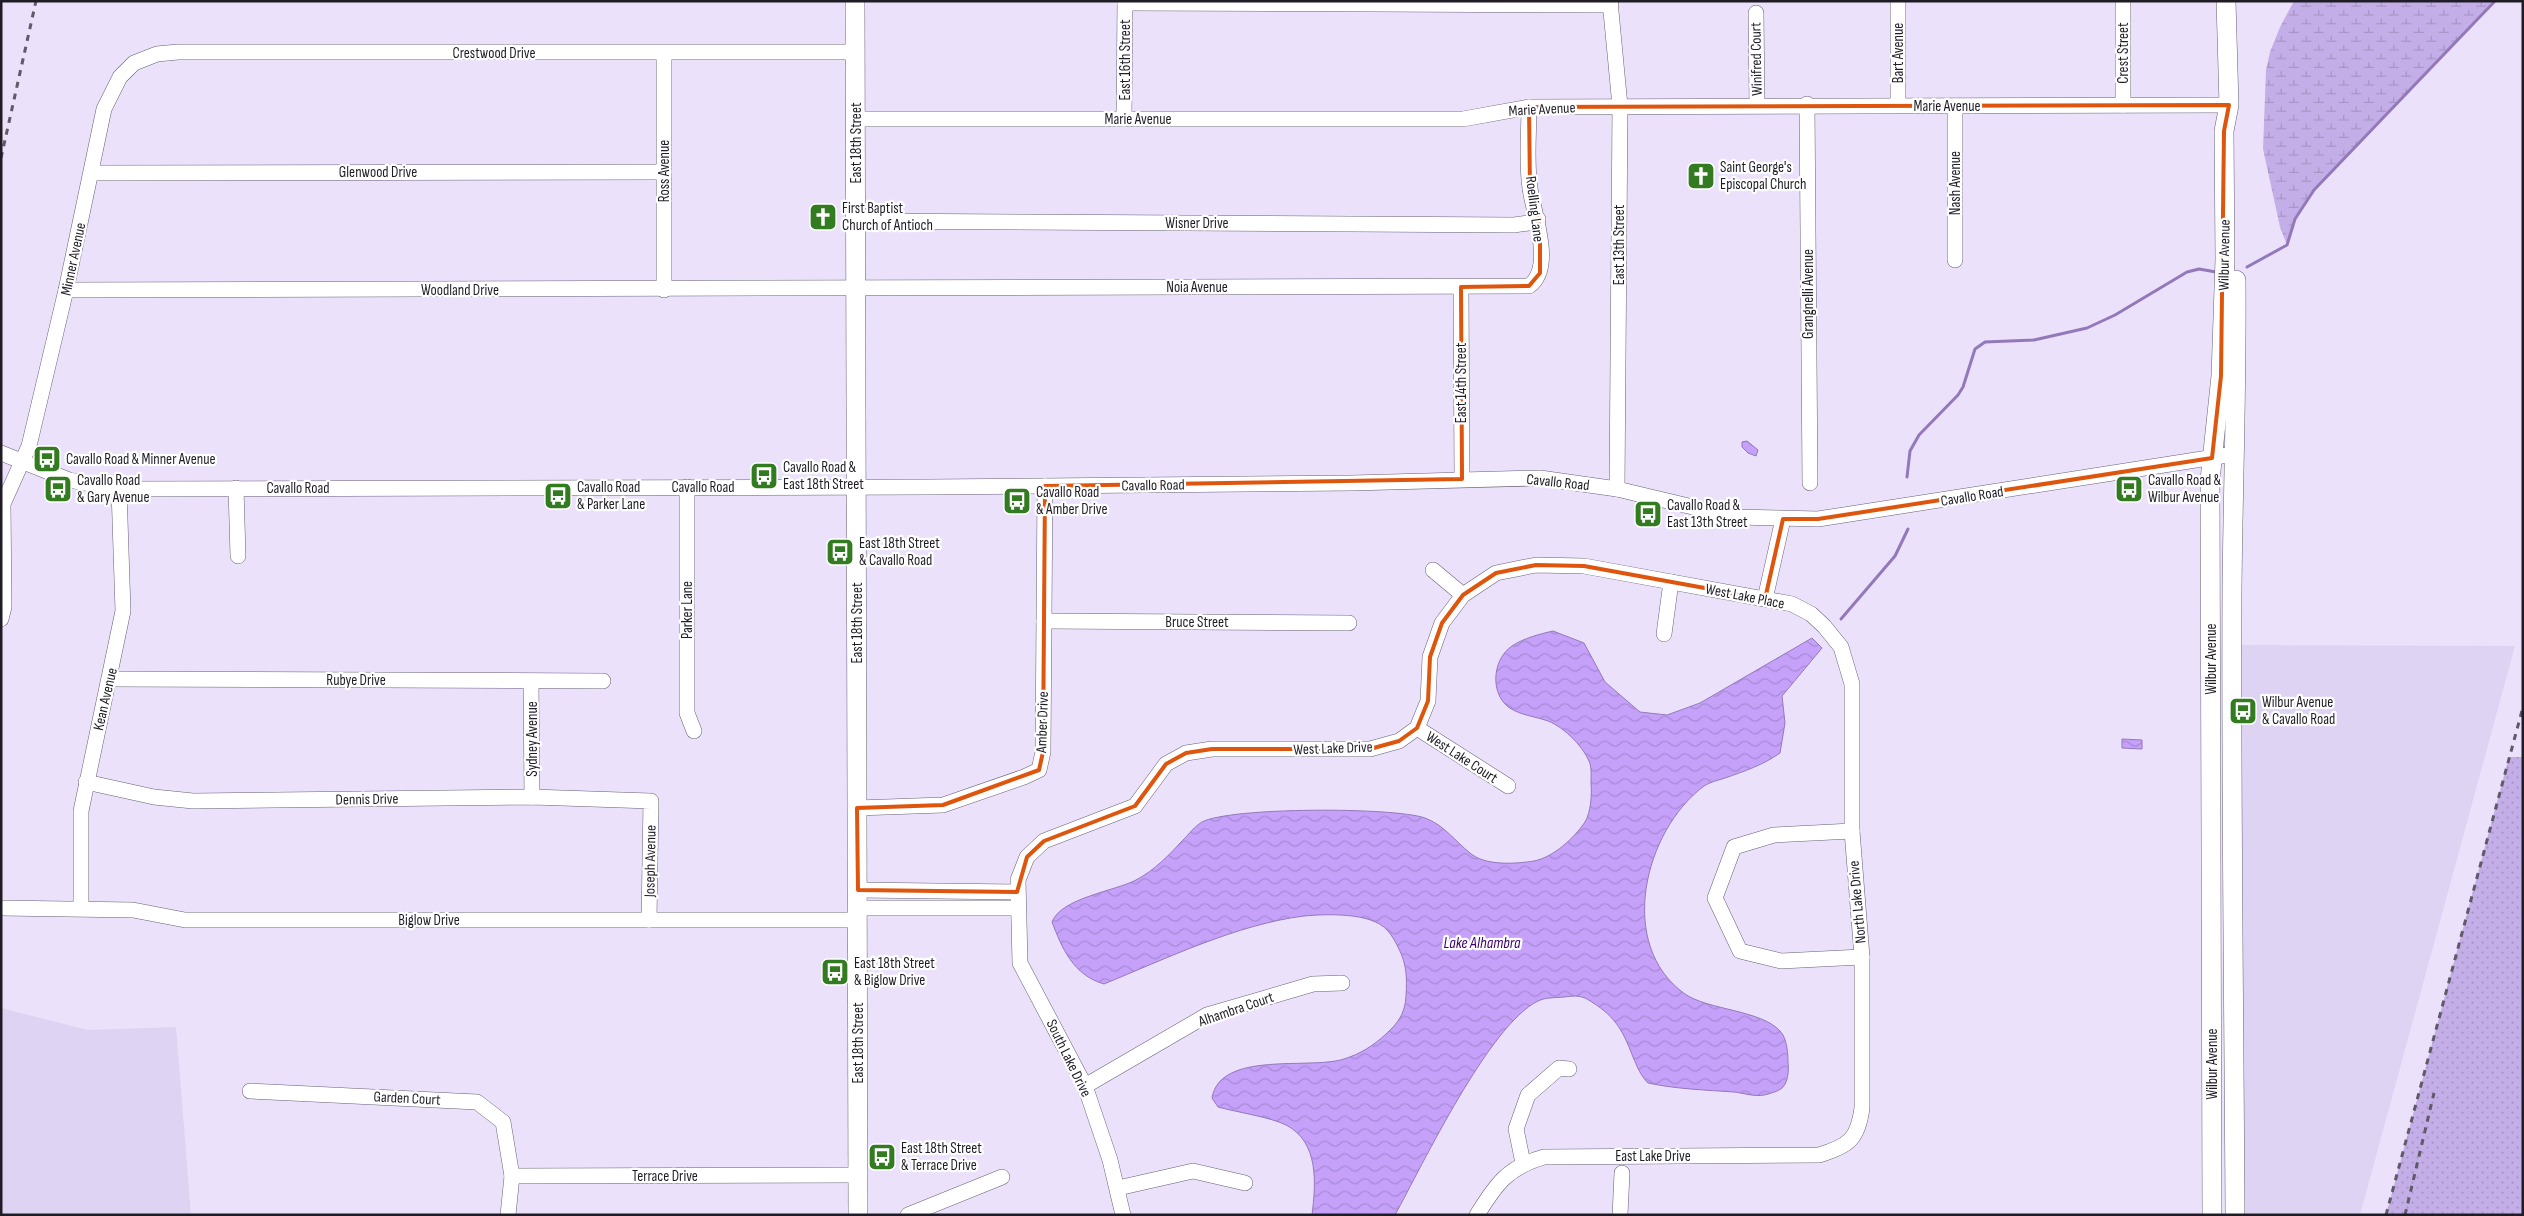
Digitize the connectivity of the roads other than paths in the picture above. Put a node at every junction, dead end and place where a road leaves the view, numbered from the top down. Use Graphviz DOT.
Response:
graph roads {
  1 [pos="855,1"];
  2 [pos="1898,1"];
  3 [pos="2123,1"];
  4 [pos="2226,1"];
  5 [pos="1125,2"];
  6 [pos="1610,3"];
  7 [pos="1756,13"];
  8 [pos="855,52"];
  9 [pos="664,53"];
  10 [pos="134,63"];
  11 [pos="1808,104"];
  12 [pos="1757,105"];
  13 [pos="1898,105"];
  14 [pos="2123,105"];
  15 [pos="2229,105"];
  16 [pos="1620,106"];
  17 [pos="1955,106"];
  18 [pos="1529,107"];
  19 [pos="856,120"];
  20 [pos="1124,120"];
  21 [pos="91,172"];
  22 [pos="664,172"];
  23 [pos="1538,219"];
  24 [pos="855,221"];
  25 [pos="1955,260"];
  26 [pos="1537,281"];
  27 [pos="1461,287"];
  28 [pos="855,288"];
  29 [pos="66,290"];
  30 [pos="664,290"];
  31 [pos="1,453"];
  32 [pos="2234,454"];
  33 [pos="2212,458"];
  34 [pos="21,461"];
  35 [pos="1462,479"];
  36 [pos="1810,484"];
  37 [pos="1045,486"];
  38 [pos="687,487"];
  39 [pos="856,487"];
  40 [pos="236,488"];
  41 [pos="119,489"];
  42 [pos="1617,489"];
  43 [pos="1783,519"];
  44 [pos="238,556"];
  45 [pos="1433,570"];
  46 [pos="1671,582"];
  47 [pos="1463,595"];
  48 [pos="1765,599"];
  49 [pos="1,620"];
  50 [pos="1044,621"];
  51 [pos="1349,623"];
  52 [pos="1664,634"];
  53 [pos="1846,660"];
  54 [pos="109,679"];
  55 [pos="532,681"];
  56 [pos="603,681"];
  57 [pos="1417,728"];
  58 [pos="694,731"];
  59 [pos="86,782"];
  60 [pos="1508,786"];
  61 [pos="532,798"];
  62 [pos="650,801"];
  63 [pos="857,808"];
  64 [pos="1852,831"];
  65 [pos="2212,860"];
  66 [pos="1017,901"];
  67 [pos="858,906"];
  68 [pos="1,908"];
  69 [pos="82,908"];
  70 [pos="2234,915"];
  71 [pos="649,920"];
  72 [pos="1862,957"];
  73 [pos="1342,983"];
  74 [pos="1569,1069"];
  75 [pos="1085,1086"];
  76 [pos="250,1091"];
  77 [pos="1851,1141"];
  78 [pos="1523,1163"];
  79 [pos="1622,1173"];
  80 [pos="858,1175"];
  81 [pos="512,1176"];
  82 [pos="1002,1177"];
  83 [pos="1245,1183"];
  84 [pos="1118,1188"];
  85 [pos="508,1215"];
  86 [pos="858,1215"];
  87 [pos="908,1215"];
  88 [pos="1123,1215"];
  89 [pos="1477,1215"];
  90 [pos="1620,1215"];
  91 [pos="2212,1215"];
  92 [pos="2235,1215"];
  1 -- 8 [label="main road, East 18th Street"];
  2 -- 13 [label="street, Bart Avenue"];
  3 -- 14 [label="street, Crest Street"];
  4 -- 15 [label="main road, Wilbur Avenue"];
  5 -- 6 [label="street"];
  5 -- 20 [label="street, East 16th Street"];
  6 -- 16 [label="street, East 13th Street"];
  7 -- 12 [label="street, Winifred Court"];
  8 -- 9 [label="street, Crestwood Drive"];
  8 -- 19 [label="main road, East 18th Street"];
  9 -- 10 [label="street, Crestwood Drive"];
  9 -- 22 [label="street, Ross Avenue"];
  10 -- 21 [label="street, Minner Avenue"];
  11 -- 12 [label="street, Marie Avenue"];
  11 -- 13 [label="street, Marie Avenue"];
  11 -- 36 [label="street, Grangnelli Avenue"];
  12 -- 16 [label="street, Marie Avenue"];
  13 -- 17 [label="street, Marie Avenue"];
  14 -- 15 [label="street, Marie Avenue"];
  14 -- 17 [label="street, Marie Avenue"];
  15 -- 32 [label="main road, Wilbur Avenue"];
  15 -- 33 [label="main road, Wilbur Avenue"];
  16 -- 18 [label="street, Marie Avenue"];
  16 -- 42 [label="street, East 13th Street"];
  17 -- 25 [label="street, Nash Avenue"];
  18 -- 20 [label="street, Marie Avenue"];
  18 -- 23 [label="street, Roelling Lane"];
  19 -- 20 [label="street, Marie Avenue"];
  19 -- 24 [label="main road, East 18th Street"];
  21 -- 22 [label="street, Glenwood Drive"];
  21 -- 29 [label="street, Minner Avenue"];
  22 -- 30 [label="street, Ross Avenue"];
  23 -- 24 [label="street, Wisner Drive"];
  23 -- 26 [label="street, Roelling Lane"];
  24 -- 28 [label="main road, East 18th Street"];
  26 -- 27 [label="street, Noia Avenue"];
  27 -- 28 [label="street, Noia Avenue"];
  27 -- 35 [label="street, East 14th Street"];
  28 -- 30 [label="street, Woodland Drive"];
  28 -- 39 [label="main road, East 18th Street"];
  29 -- 30 [label="street, Woodland Drive"];
  29 -- 34 [label="street, Minner Avenue"];
  31 -- 34 [label="street, Cavallo Road"];
  32 -- 33 [label="street, Cavallo Road"];
  32 -- 70 [label="main road, Wilbur Avenue"];
  33 -- 43 [label="street, Cavallo Road"];
  33 -- 65 [label="main road, Wilbur Avenue"];
  34 -- 41 [label="street, Cavallo Road"];
  34 -- 49 [label="street, Minner Avenue"];
  35 -- 37 [label="street, Cavallo Road"];
  35 -- 42 [label="street, Cavallo Road"];
  37 -- 39 [label="street, Cavallo Road"];
  37 -- 50 [label="street, Amber Drive"];
  38 -- 39 [label="street, Cavallo Road"];
  38 -- 40 [label="street, Cavallo Road"];
  38 -- 58 [label="street, Parker Lane"];
  39 -- 63 [label="main road, East 18th Street"];
  40 -- 41 [label="street, Cavallo Road"];
  40 -- 44 [label="street"];
  41 -- 54 [label="street, Kean Avenue"];
  42 -- 43 [label="street, Cavallo Road"];
  43 -- 48 [label="street"];
  45 -- 47 [label="street"];
  46 -- 47 [label="street"];
  46 -- 48 [label="street, West Lake Place"];
  46 -- 52 [label="street"];
  47 -- 57 [label="street"];
  48 -- 53 [label="street, West Lake Place"];
  50 -- 51 [label="street, Bruce Street"];
  50 -- 63 [label="street, Amber Drive"];
  53 -- 64 [label="street, North Lake Drive"];
  54 -- 55 [label="street, Rubye Drive"];
  54 -- 59 [label="street, Kean Avenue"];
  55 -- 56 [label="street, Rubye Drive"];
  55 -- 61 [label="street, Sydney Avenue"];
  57 -- 60 [label="street, West Lake Court"];
  57 -- 66 [label="street, West Lake Drive"];
  59 -- 61 [label="street, Dennis Drive"];
  59 -- 69 [label="street, Kean Avenue"];
  61 -- 62 [label="street, Dennis Drive"];
  62 -- 71 [label="street, Joseph Avenue"];
  63 -- 67 [label="main road, East 18th Street"];
  64 -- 72 [label="street, North Lake Drive"];
  64 -- 72 [label="street"];
  65 -- 70 [label="main road"];
  65 -- 91 [label="main road, Wilbur Avenue"];
  66 -- 67 [label="street, Biglow Drive"];
  66 -- 75 [label="street, South Lake Drive"];
  67 -- 71 [label="street, Biglow Drive"];
  67 -- 80 [label="main road, East 18th Street"];
  68 -- 69 [label="street, Biglow Drive"];
  69 -- 71 [label="street, Biglow Drive"];
  70 -- 92 [label="main road, Wilbur Avenue"];
  72 -- 77 [label="street, North Lake Drive"];
  73 -- 75 [label="street, Alhambra Court"];
  74 -- 78 [label="street"];
  75 -- 84 [label="street, South Lake Drive"];
  76 -- 81 [label="street, Garden Court"];
  77 -- 78 [label="street, East Lake Drive"];
  78 -- 89 [label="street, East Lake Drive"];
  79 -- 90 [label="street"];
  80 -- 81 [label="street, Terrace Drive"];
  80 -- 86 [label="main road, East 18th Street"];
  81 -- 85 [label="street"];
  82 -- 87 [label="street"];
  83 -- 84 [label="street"];
  84 -- 88 [label="street, South Lake Drive"];
}
